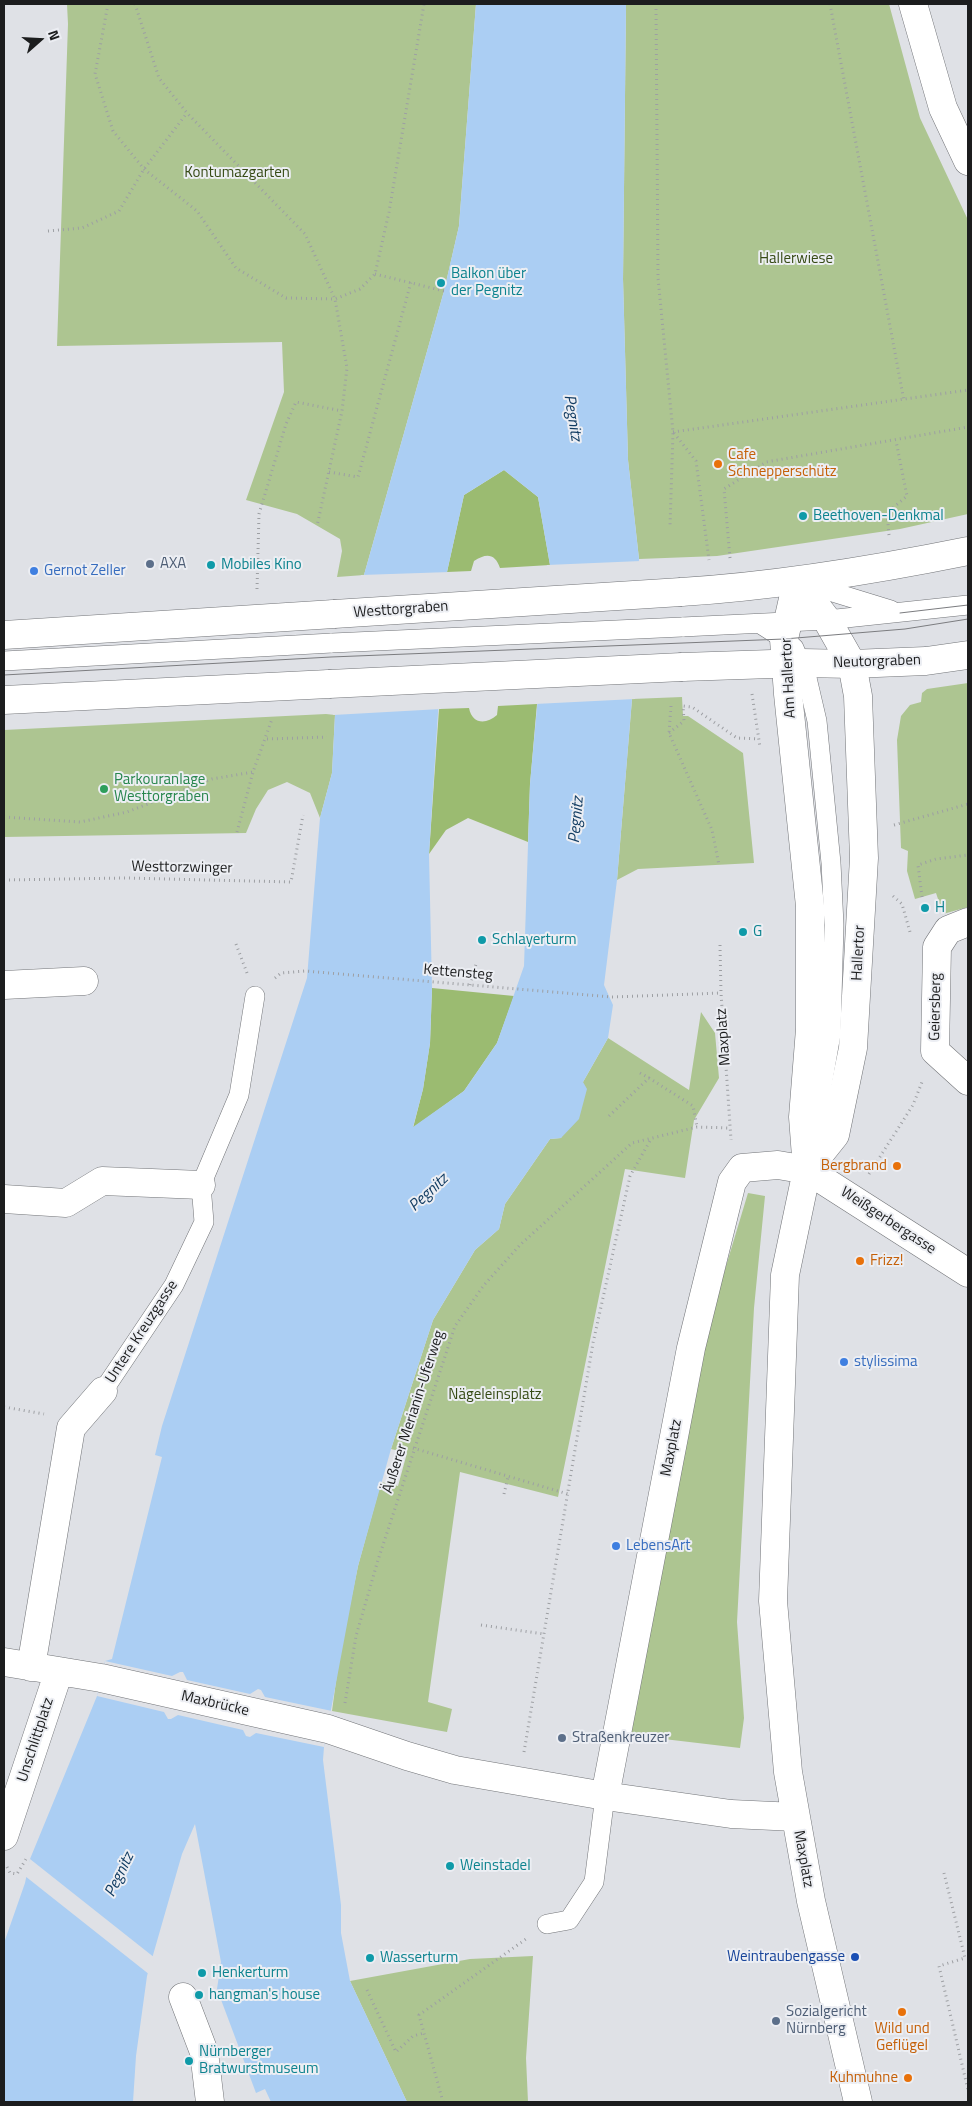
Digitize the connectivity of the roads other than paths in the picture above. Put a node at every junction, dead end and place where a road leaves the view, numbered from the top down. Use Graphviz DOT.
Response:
graph roads {
  1 [pos="913,4"];
  2 [pos="968,161"];
  3 [pos="968,551"];
  4 [pos="797,581"];
  5 [pos="968,605"];
  6 [pos="900,613"];
  7 [pos="827,620"];
  8 [pos="4,636"];
  9 [pos="784,642"];
  10 [pos="968,655"];
  11 [pos="4,661"];
  12 [pos="852,664"];
  13 [pos="4,700"];
  14 [pos="834,899"];
  15 [pos="968,922"];
  16 [pos="84,981"];
  17 [pos="4,984"];
  18 [pos="255,996"];
  19 [pos="831,1037"];
  20 [pos="968,1081"];
  21 [pos="807,1170"];
  22 [pos="201,1185"];
  23 [pos="4,1199"];
  24 [pos="968,1273"];
  25 [pos="103,1391"];
  26 [pos="4,1662"];
  27 [pos="31,1667"];
  28 [pos="59,1671"];
  29 [pos="519,1780"];
  30 [pos="605,1796"];
  31 [pos="796,1817"];
  32 [pos="4,1836"];
  33 [pos="547,1924"];
  34 [pos="183,1997"];
  35 [pos="210,2102"];
  36 [pos="858,2102"];
  1 -- 2 [label="street"];
  3 -- 4 [label="street"];
  4 -- 6 [label="lane"];
  4 -- 7 [label="street"];
  4 -- 8 [label="street, Westtorgraben, bridge"];
  4 -- 9 [label="street, Am Hallertor"];
  5 -- 6 [label="lane"];
  6 -- 7 [label="lane"];
  7 -- 9 [label="lane"];
  7 -- 12 [label="street"];
  9 -- 11 [label="lane, bridge"];
  9 -- 12 [label="street, Neutorgraben"];
  9 -- 13 [label="street, bridge"];
  9 -- 14 [label="lane, Am Hallertor"];
  9 -- 19 [label="street, Am Hallertor"];
  10 -- 12 [label="street, Neutorgraben"];
  12 -- 19 [label="street, Hallertor"];
  14 -- 19 [label="lane, Hallertor"];
  15 -- 20 [label="street, Geiersberg"];
  16 -- 17 [label="street"];
  18 -- 22 [label="lane, Untere Kreuzgasse"];
  19 -- 21 [label="street, Maxplatz"];
  19 -- 21 [label="street, Maxplatz"];
  21 -- 24 [label="street, Weißgerbergasse"];
  21 -- 30 [label="street, Maxplatz"];
  21 -- 31 [label="street, Maxplatz"];
  22 -- 23 [label="street"];
  22 -- 25 [label="lane, Untere Kreuzgasse"];
  25 -- 27 [label="street, Untere Kreuzgasse"];
  26 -- 27 [label="street"];
  27 -- 28 [label="street"];
  28 -- 29 [label="street, Maxbrücke"];
  28 -- 32 [label="street, Unschlittplatz"];
  29 -- 30 [label="street, Maxplatz"];
  30 -- 31 [label="street, Maxplatz"];
  30 -- 33 [label="lane"];
  31 -- 36 [label="street, Maxplatz"];
  34 -- 35 [label="street"];
}
